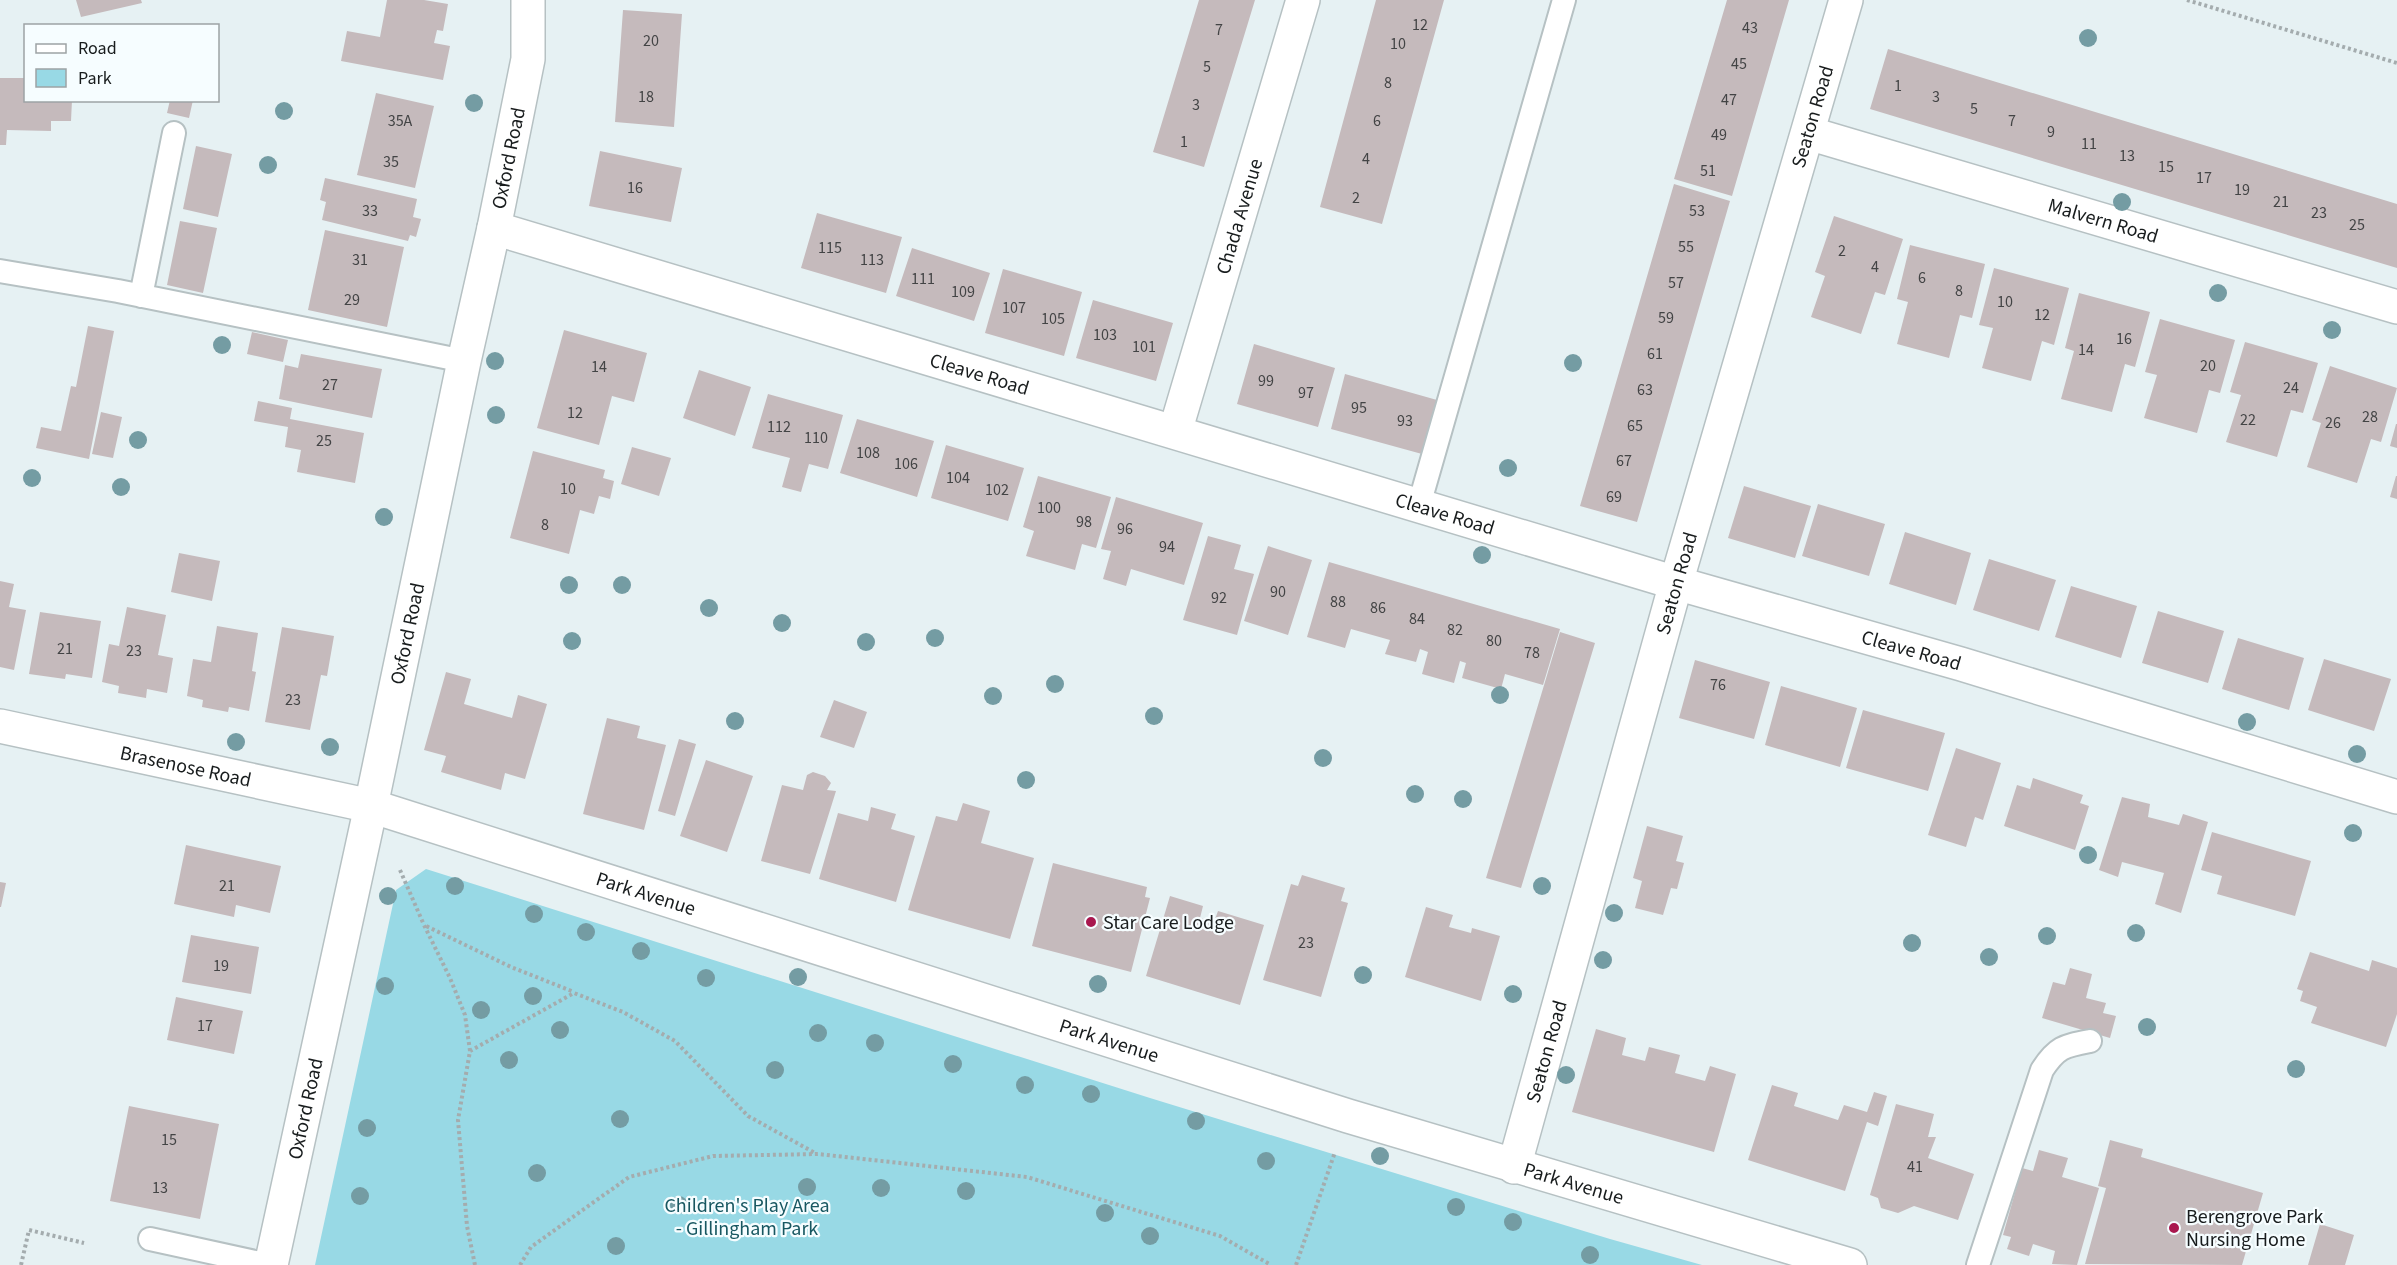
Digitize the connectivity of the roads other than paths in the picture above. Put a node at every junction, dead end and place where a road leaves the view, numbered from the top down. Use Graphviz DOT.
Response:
graph roads {
  1 [pos="528,0"];
  2 [pos="1303,0"];
  3 [pos="1564,0"];
  4 [pos="1846,0"];
  5 [pos="174,133"];
  6 [pos="1808,133"];
  7 [pos="494,228"];
  8 [pos="0,271"];
  9 [pos="141,296"];
  10 [pos="2397,307"];
  11 [pos="464,361"];
  12 [pos="1174,432"];
  13 [pos="1419,505"];
  14 [pos="1676,583"];
  15 [pos="0,726"];
  16 [pos="2397,797"];
  17 [pos="371,807"];
  18 [pos="2090,1041"];
  19 [pos="1514,1167"];
  20 [pos="150,1239"];
  21 [pos="270,1265"];
  22 [pos="1850,1265"];
  23 [pos="1978,1265"];
  1 -- 7 [label="street, Oxford Road"];
  2 -- 12 [label="street, Chada Avenue"];
  3 -- 13 [label="lane"];
  4 -- 6 [label="street, Seaton Road"];
  5 -- 9 [label="lane"];
  6 -- 10 [label="street, Malvern Road"];
  6 -- 14 [label="street, Seaton Road"];
  7 -- 11 [label="street, Oxford Road"];
  7 -- 12 [label="street, Cleave Road"];
  8 -- 9 [label="lane"];
  9 -- 11 [label="lane"];
  11 -- 17 [label="street, Oxford Road"];
  12 -- 13 [label="street, Cleave Road"];
  13 -- 14 [label="street, Cleave Road"];
  14 -- 16 [label="street, Cleave Road"];
  14 -- 19 [label="street, Seaton Road"];
  15 -- 17 [label="street, Brasenose Road"];
  17 -- 19 [label="street, Park Avenue"];
  17 -- 21 [label="street, Oxford Road"];
  18 -- 23 [label="lane"];
  19 -- 22 [label="street, Park Avenue"];
  20 -- 21 [label="lane"];
}
